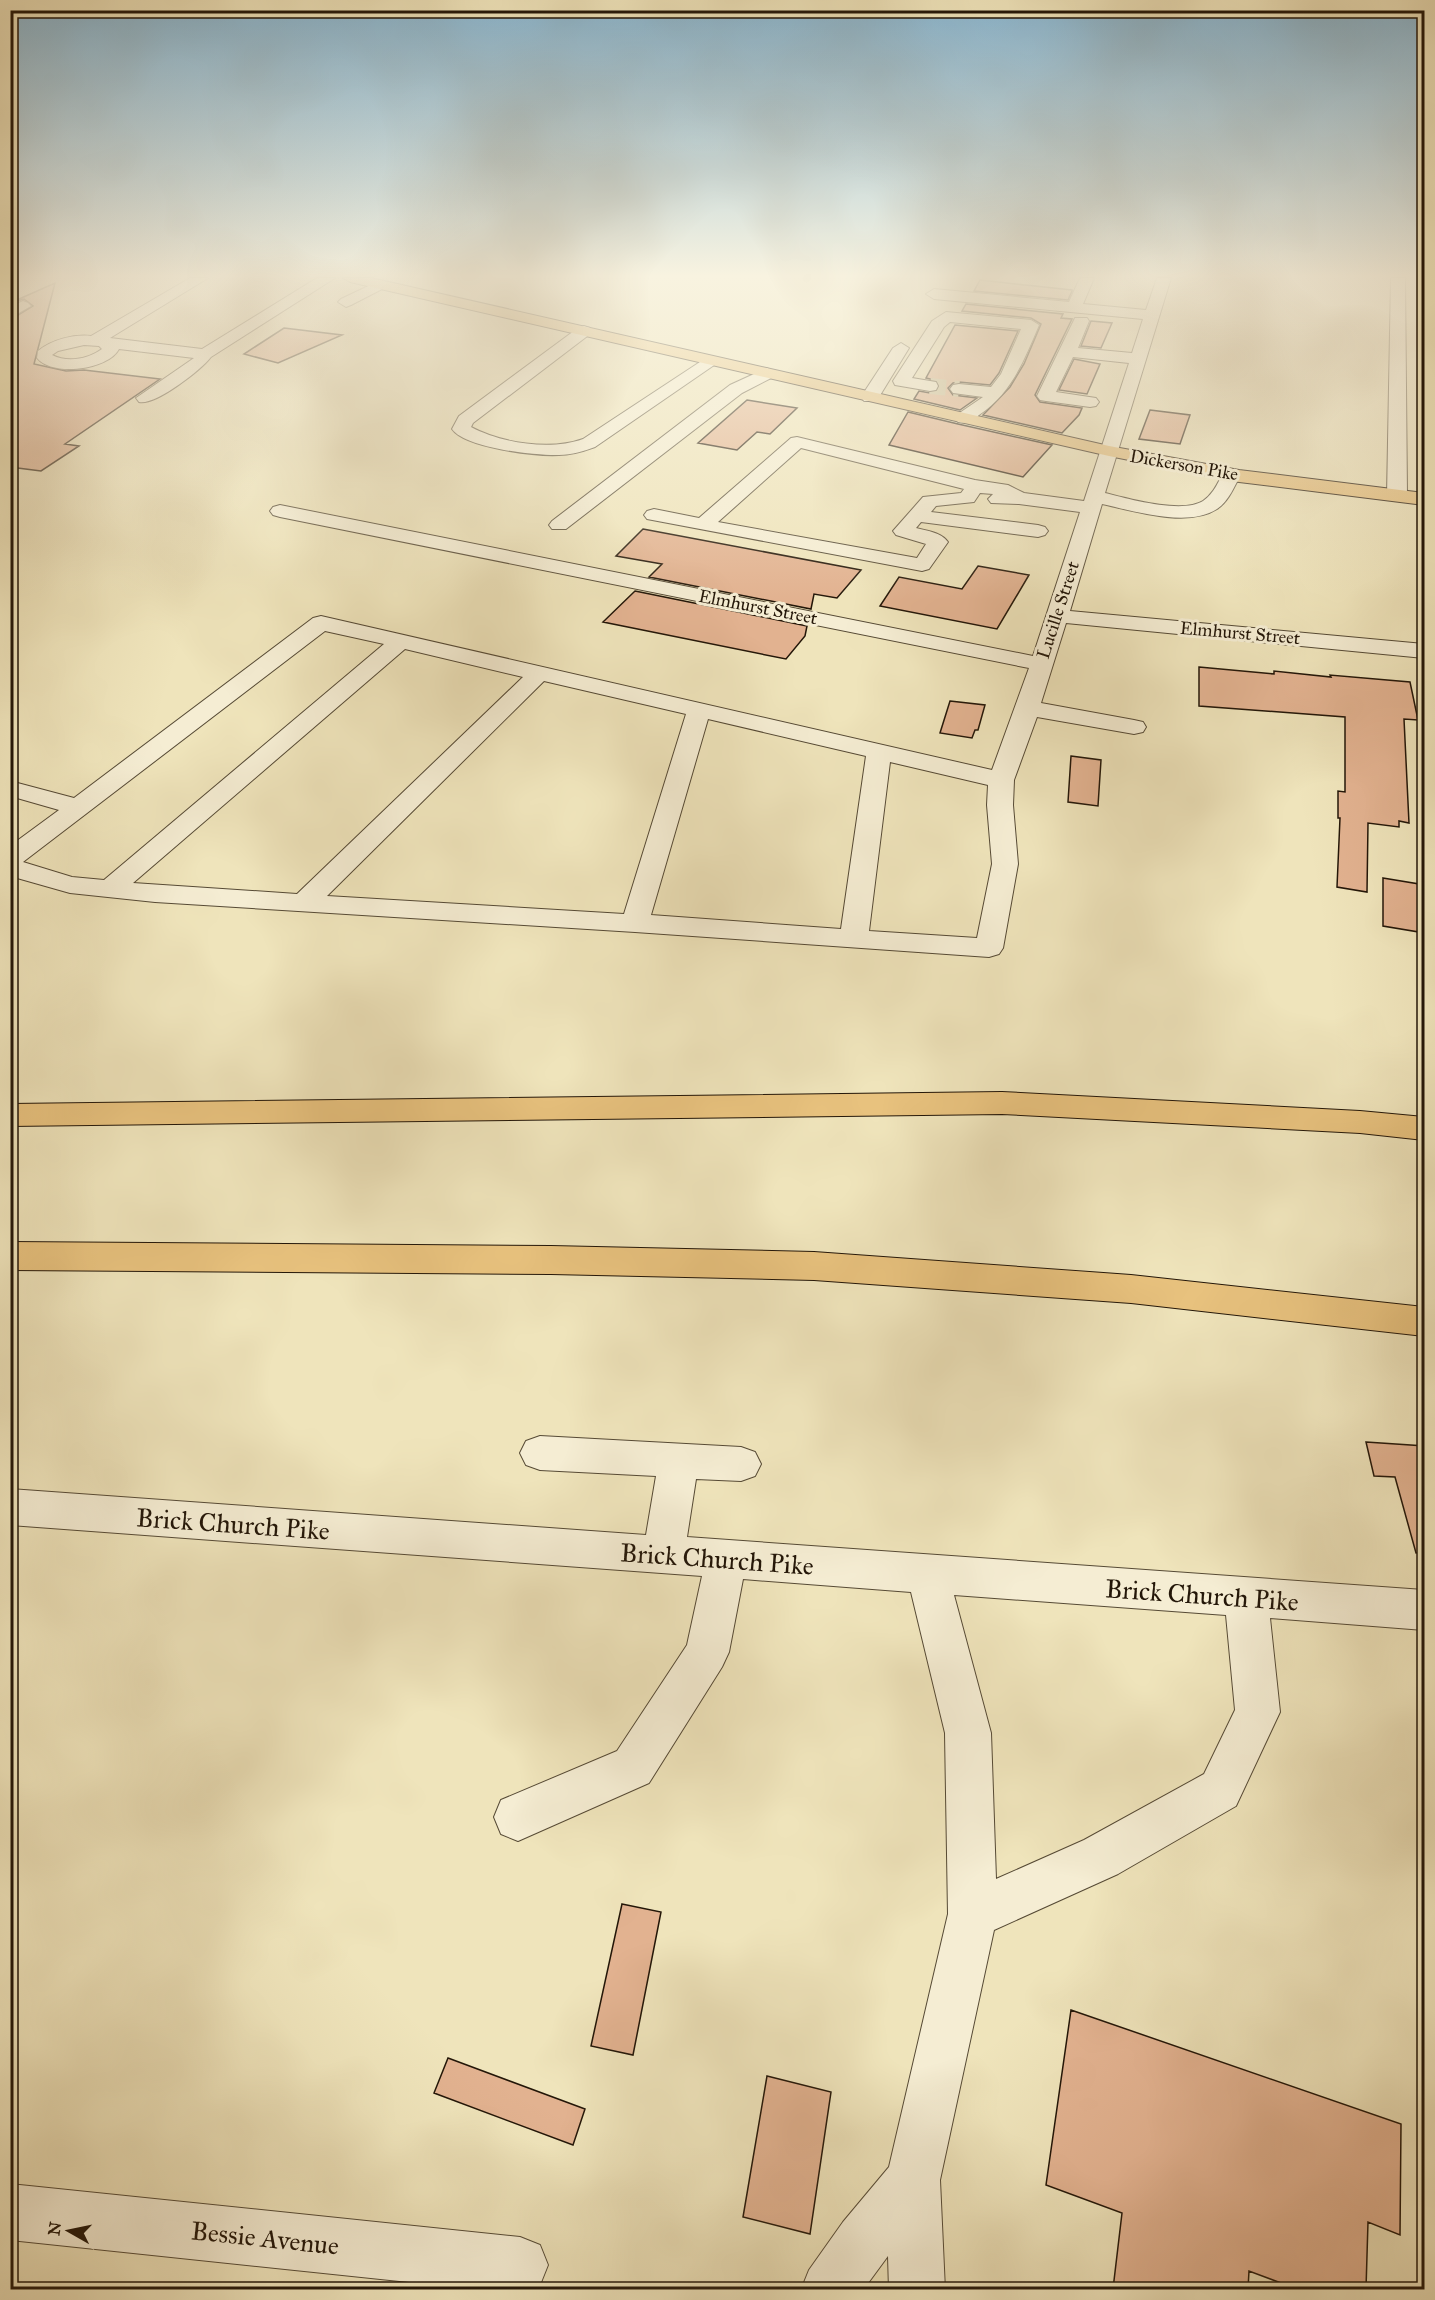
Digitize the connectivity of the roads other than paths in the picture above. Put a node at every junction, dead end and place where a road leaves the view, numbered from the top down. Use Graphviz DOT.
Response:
graph roads {
  1 [pos="164,385"];
  2 [pos="511,385"];
  3 [pos="676,385"];
  4 [pos="742,385"];
  5 [pos="820,385"];
  6 [pos="877,385"];
  7 [pos="926,385"];
  8 [pos="1001,385"];
  9 [pos="1051,385"];
  10 [pos="1131,385"];
  11 [pos="1406,385"];
  12 [pos="930,386"];
  13 [pos="959,389"];
  14 [pos="995,393"];
  15 [pos="870,397"];
  16 [pos="145,398"];
  17 [pos="1090,402"];
  18 [pos="964,418"];
  19 [pos="1109,452"];
  20 [pos="1232,474"];
  21 [pos="971,492"];
  22 [pos="1397,496"];
  23 [pos="1425,499"];
  24 [pos="1093,503"];
  25 [pos="280,511"];
  26 [pos="654,515"];
  27 [pos="917,516"];
  28 [pos="559,525"];
  29 [pos="703,525"];
  30 [pos="1038,531"];
  31 [pos="1056,616"];
  32 [pos="401,641"];
  33 [pos="1425,651"];
  34 [pos="1041,664"];
  35 [pos="540,673"];
  36 [pos="1028,708"];
  37 [pos="699,709"];
  38 [pos="1134,727"];
  39 [pos="879,753"];
  40 [pos="1001,780"];
  41 [pos="10,788"];
  42 [pos="78,807"];
  43 [pos="10,859"];
  44 [pos="10,867"];
  45 [pos="109,890"];
  46 [pos="304,903"];
  47 [pos="635,923"];
  48 [pos="854,937"];
  49 [pos="10,1115"];
  50 [pos="1425,1129"];
  51 [pos="10,1256"];
  52 [pos="1425,1322"];
  53 [pos="540,1453"];
  54 [pos="679,1461"];
  55 [pos="741,1464"];
  56 [pos="10,1507"];
  57 [pos="663,1555"];
  58 [pos="726,1560"];
  59 [pos="928,1575"];
  60 [pos="1246,1598"];
  61 [pos="1425,1610"];
  62 [pos="518,1817"];
  63 [pos="973,1914"];
  64 [pos="913,2180"];
  65 [pos="10,2212"];
  66 [pos="520,2265"];
  67 [pos="829,2289"];
  68 [pos="917,2289"];
  1 -- 16 [label="street"];
  2 -- 3 [label="street"];
  4 -- 28 [label="street"];
  5 -- 15 [label="main road, Dickerson Pike"];
  6 -- 15 [label="street"];
  7 -- 12 [label="street"];
  8 -- 14 [label="street"];
  9 -- 17 [label="street"];
  10 -- 19 [label="street, Lucille Street"];
  11 -- 22 [label="street"];
  13 -- 14 [label="street"];
  14 -- 18 [label="street"];
  15 -- 18 [label="main road, Dickerson Pike"];
  18 -- 19 [label="main road, Dickerson Pike"];
  19 -- 20 [label="main road, Dickerson Pike"];
  19 -- 24 [label="street, Lucille Street"];
  20 -- 22 [label="main road, Dickerson Pike"];
  20 -- 24 [label="street"];
  21 -- 24 [label="street"];
  21 -- 27 [label="street"];
  21 -- 29 [label="street"];
  22 -- 23 [label="main road, Dickerson Pike"];
  24 -- 31 [label="street, Lucille Street"];
  25 -- 34 [label="street, Elmhurst Street"];
  26 -- 29 [label="street"];
  27 -- 29 [label="street"];
  27 -- 30 [label="street"];
  31 -- 33 [label="street, Elmhurst Street"];
  31 -- 34 [label="street, Lucille Street"];
  32 -- 35 [label="street"];
  32 -- 42 [label="street"];
  32 -- 45 [label="street"];
  34 -- 36 [label="street, Lucille Street"];
  35 -- 37 [label="street"];
  35 -- 46 [label="street"];
  36 -- 38 [label="street"];
  36 -- 40 [label="street, Lucille Street"];
  37 -- 39 [label="street"];
  37 -- 47 [label="street"];
  39 -- 40 [label="street"];
  39 -- 48 [label="street"];
  40 -- 48 [label="street, Lucille Street"];
  41 -- 42 [label="street"];
  42 -- 43 [label="street"];
  44 -- 45 [label="street"];
  45 -- 46 [label="street"];
  46 -- 47 [label="street"];
  47 -- 48 [label="street"];
  49 -- 50 [label="main road"];
  51 -- 52 [label="main road"];
  53 -- 54 [label="street"];
  54 -- 55 [label="street"];
  54 -- 57 [label="street"];
  56 -- 57 [label="street, Brick Church Pike"];
  57 -- 58 [label="street, Brick Church Pike"];
  58 -- 59 [label="street, Brick Church Pike"];
  58 -- 62 [label="street"];
  59 -- 60 [label="street, Brick Church Pike"];
  59 -- 63 [label="street"];
  60 -- 61 [label="street, Brick Church Pike"];
  60 -- 63 [label="street"];
  63 -- 64 [label="street"];
  64 -- 67 [label="street"];
  64 -- 68 [label="street"];
  65 -- 66 [label="street, Bessie Avenue"];
}
